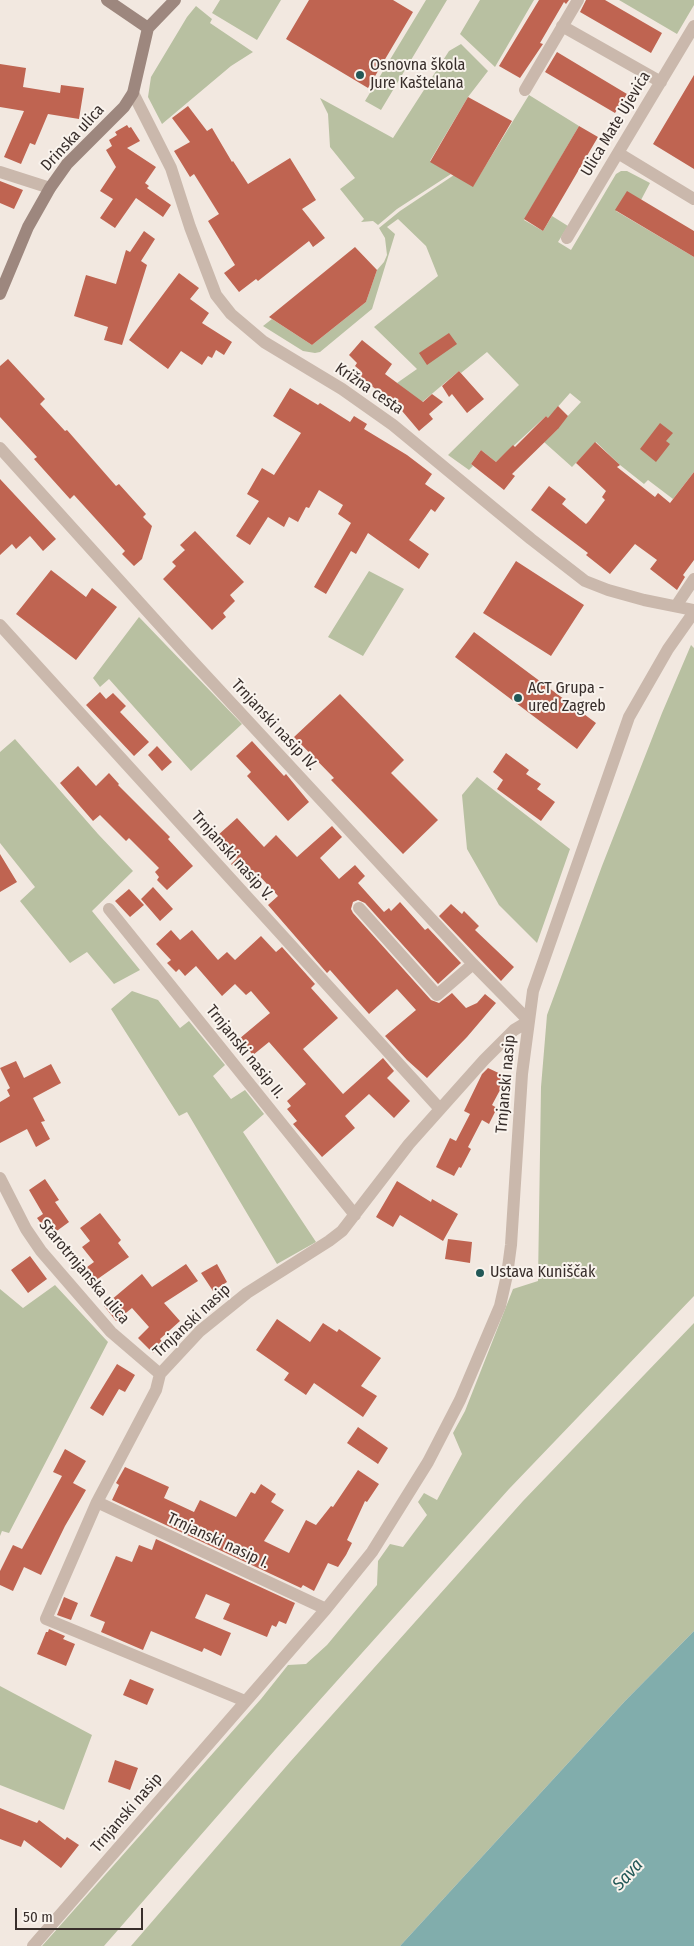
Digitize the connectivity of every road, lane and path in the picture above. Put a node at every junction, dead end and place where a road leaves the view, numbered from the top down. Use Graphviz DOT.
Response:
graph roads {
  1 [pos="107,0"];
  2 [pos="578,0"];
  3 [pos="173,3"];
  4 [pos="562,26"];
  5 [pos="694,26"];
  6 [pos="148,28"];
  7 [pos="661,82"];
  8 [pos="524,90"];
  9 [pos="133,93"];
  10 [pos="618,153"];
  11 [pos="0,172"];
  12 [pos="50,188"];
  13 [pos="694,199"];
  14 [pos="567,238"];
  15 [pos="0,294"];
  16 [pos="0,448"];
  17 [pos="694,579"];
  18 [pos="676,606"];
  19 [pos="694,611"];
  20 [pos="0,625"];
  21 [pos="360,908"];
  22 [pos="109,910"];
  23 [pos="473,964"];
  24 [pos="529,1020"];
  25 [pos="440,1109"];
  26 [pos="0,1178"];
  27 [pos="355,1215"];
  28 [pos="160,1374"];
  29 [pos="97,1502"];
  30 [pos="326,1609"];
  31 [pos="244,1701"];
  32 [pos="32,1946"];
  1 -- 6 [label="street"];
  2 -- 4 [label="street"];
  3 -- 6 [label="street"];
  4 -- 7 [label="street"];
  4 -- 8 [label="street"];
  5 -- 7 [label="street, Ulica Mate Ujevića"];
  6 -- 9 [label="street, Drinska ulica"];
  7 -- 10 [label="street, Ulica Mate Ujevića"];
  9 -- 12 [label="street, Drinska ulica"];
  9 -- 18 [label="street, Križna cesta"];
  10 -- 13 [label="street"];
  10 -- 14 [label="street, Ulica Mate Ujevića"];
  11 -- 12 [label="street"];
  12 -- 15 [label="street, Drinska ulica"];
  16 -- 23 [label="street, Trnjanski nasip IV."];
  17 -- 18 [label="street"];
  18 -- 19 [label="street, Križna cesta"];
  19 -- 24 [label="street, Trnjanski nasip"];
  20 -- 25 [label="street, Trnjanski nasip V."];
  21 -- 23 [label="street"];
  22 -- 27 [label="street, Trnjanski nasip II."];
  23 -- 24 [label="street, Trnjanski nasip IV."];
  24 -- 25 [label="street, Trnjanski nasip"];
  24 -- 30 [label="street, Trnjanski nasip"];
  25 -- 27 [label="street, Trnjanski nasip"];
  26 -- 28 [label="street, Starotrnjanska ulica"];
  27 -- 28 [label="street, Trnjanski nasip"];
  28 -- 29 [label="street, Trnjanski nasip"];
  29 -- 30 [label="street, Trnjanski nasip I."];
  29 -- 31 [label="street, Trnjanski nasip"];
  30 -- 31 [label="street, Trnjanski nasip"];
  31 -- 32 [label="street, Trnjanski nasip"];
}
